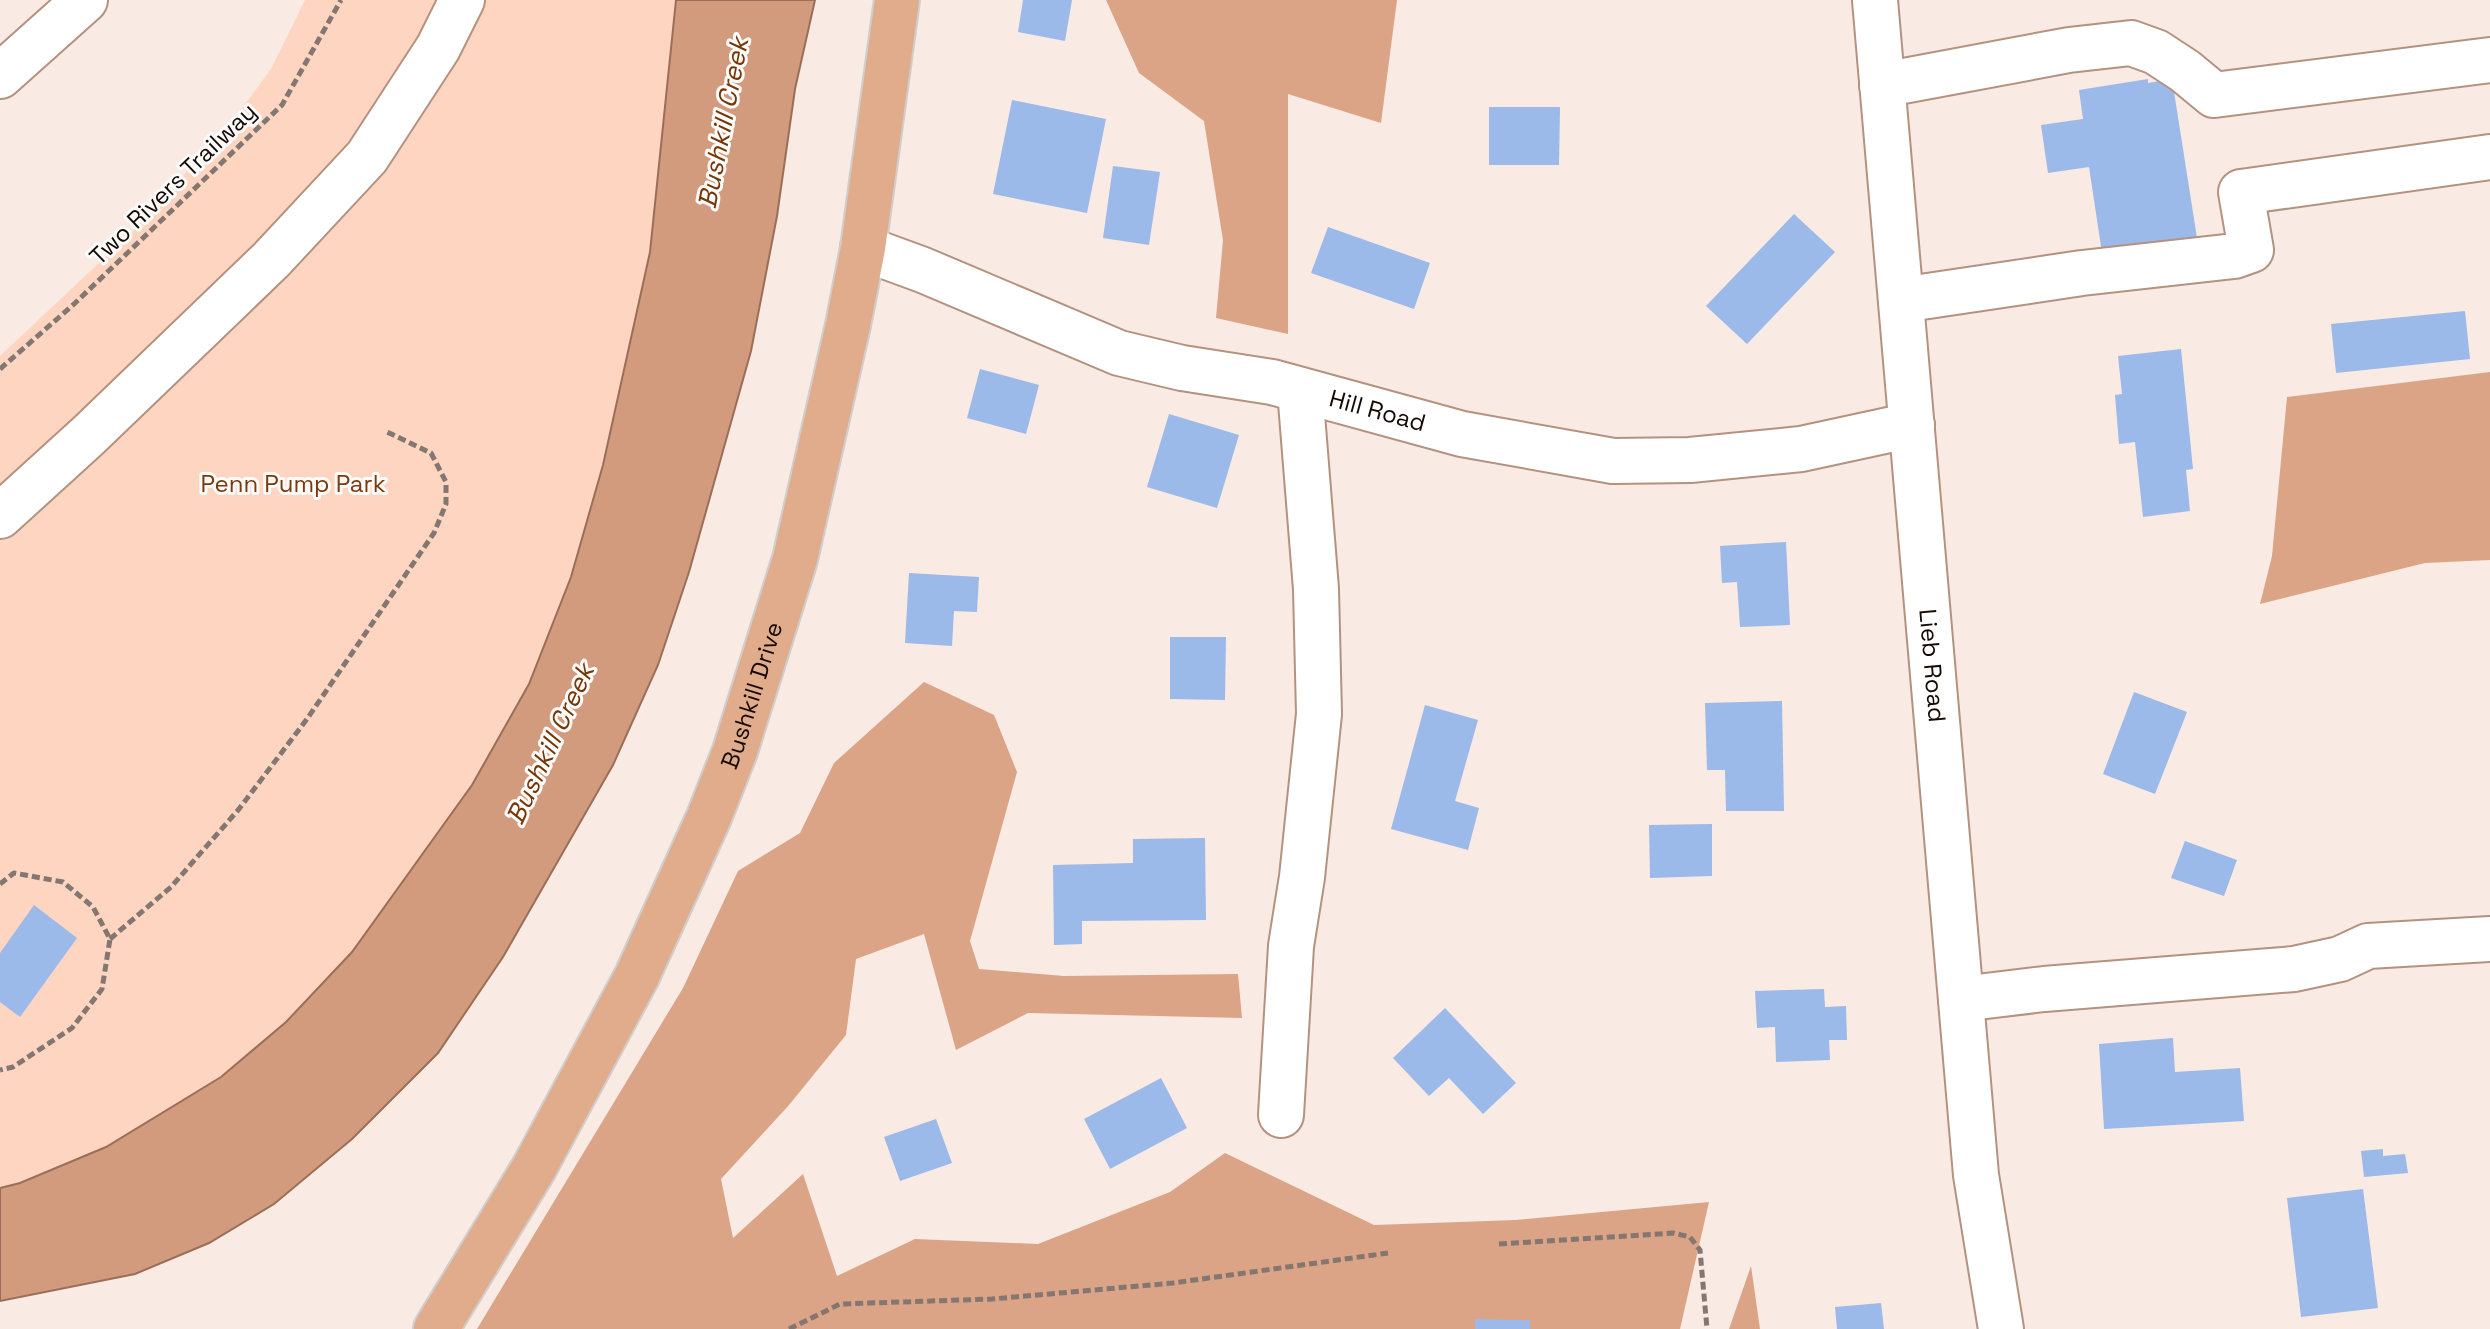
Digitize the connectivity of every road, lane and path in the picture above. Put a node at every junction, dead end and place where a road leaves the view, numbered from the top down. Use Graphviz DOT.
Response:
graph roads {
  1 [pos="341,0"];
  2 [pos="462,0"];
  3 [pos="897,0"];
  4 [pos="1875,0"];
  5 [pos="77,3"];
  6 [pos="2490,60"];
  7 [pos="0,76"];
  8 [pos="1882,85"];
  9 [pos="2490,157"];
  10 [pos="863,248"];
  11 [pos="1901,300"];
  12 [pos="0,369"];
  13 [pos="1300,390"];
  14 [pos="1912,425"];
  15 [pos="385,431"];
  16 [pos="0,516"];
  17 [pos="0,884"];
  18 [pos="110,939"];
  19 [pos="2490,939"];
  20 [pos="1961,999"];
  21 [pos="0,1070"];
  22 [pos="1281,1115"];
  23 [pos="1499,1244"];
  24 [pos="1388,1253"];
  25 [pos="436,1329"];
  26 [pos="789,1329"];
  27 [pos="1707,1329"];
  28 [pos="2001,1329"];
  1 -- 12 [label="path, Two Rivers Trailway"];
  2 -- 16 [label="street"];
  3 -- 10 [label="main road, Bushkill Drive"];
  4 -- 8 [label="street, Lieb Road"];
  5 -- 7 [label="street"];
  6 -- 8 [label="street"];
  8 -- 11 [label="street, Lieb Road"];
  9 -- 11 [label="street"];
  10 -- 13 [label="street, Hill Road"];
  10 -- 25 [label="main road, Bushkill Drive"];
  11 -- 14 [label="street, Lieb Road"];
  13 -- 14 [label="street, Hill Road"];
  13 -- 22 [label="street"];
  14 -- 20 [label="street, Lieb Road"];
  15 -- 18 [label="path"];
  17 -- 18 [label="path"];
  18 -- 21 [label="path"];
  19 -- 20 [label="street"];
  20 -- 28 [label="street, Lieb Road"];
  23 -- 27 [label="path"];
  24 -- 26 [label="path"];
}
